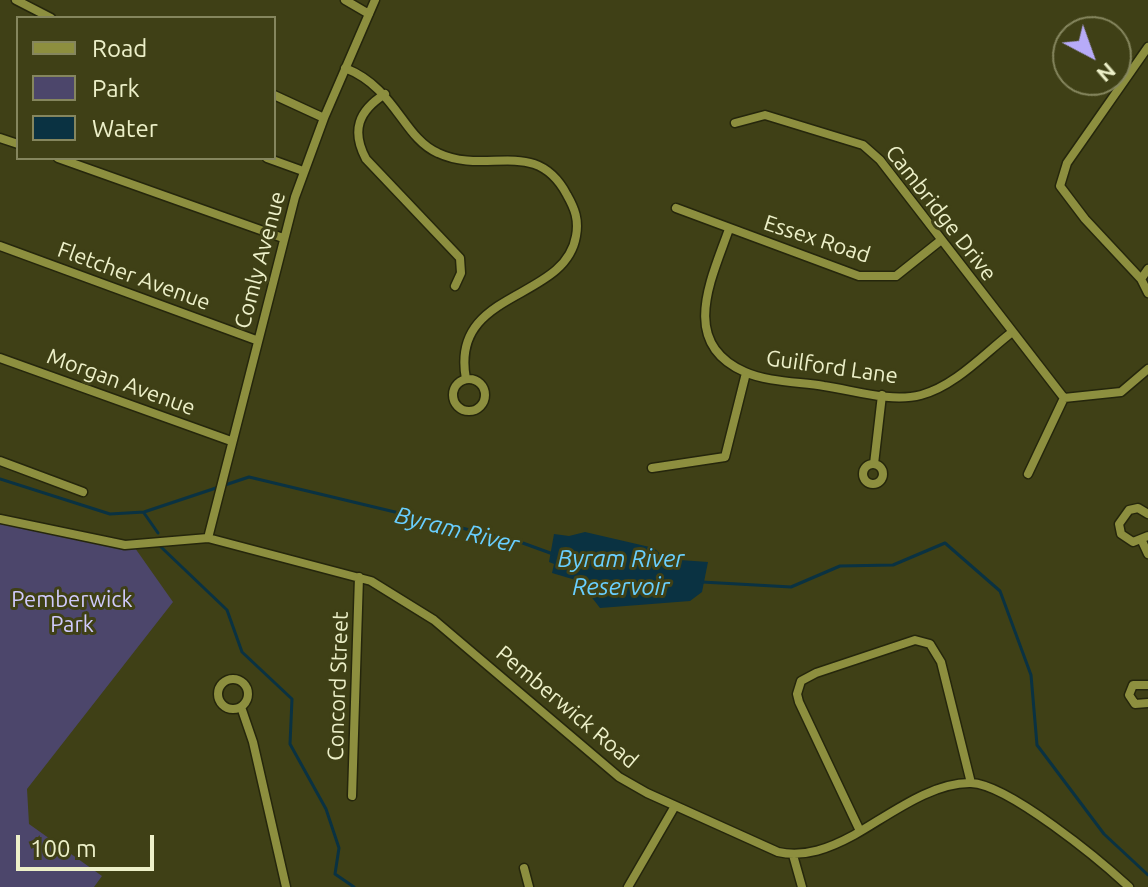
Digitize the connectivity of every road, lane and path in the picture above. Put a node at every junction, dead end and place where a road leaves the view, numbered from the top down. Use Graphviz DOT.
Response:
graph roads {
  1 [pos="16,0"];
  2 [pos="345,0"];
  3 [pos="375,0"];
  4 [pos="29,3"];
  5 [pos="369,14"];
  6 [pos="48,16"];
  7 [pos="1148,47"];
  8 [pos="345,68"];
  9 [pos="385,94"];
  10 [pos="276,96"];
  11 [pos="324,118"];
  12 [pos="735,123"];
  13 [pos="64,160"];
  14 [pos="273,160"];
  15 [pos="303,171"];
  16 [pos="676,208"];
  17 [pos="729,229"];
  18 [pos="283,238"];
  19 [pos="940,241"];
  20 [pos="0,246"];
  21 [pos="1148,269"];
  22 [pos="1141,279"];
  23 [pos="455,286"];
  24 [pos="1148,293"];
  25 [pos="1011,333"];
  26 [pos="256,340"];
  27 [pos="0,358"];
  28 [pos="1148,369"];
  29 [pos="746,373"];
  30 [pos="466,379"];
  31 [pos="882,395"];
  32 [pos="1064,398"];
  33 [pos="231,441"];
  34 [pos="0,461"];
  35 [pos="874,464"];
  36 [pos="652,468"];
  37 [pos="1028,474"];
  38 [pos="83,492"];
  39 [pos="1148,514"];
  40 [pos="0,519"];
  41 [pos="208,538"];
  42 [pos="1145,539"];
  43 [pos="1148,554"];
  44 [pos="359,577"];
  45 [pos="1147,682"];
  46 [pos="1148,703"];
  47 [pos="241,707"];
  48 [pos="971,783"];
  49 [pos="352,796"];
  50 [pos="675,806"];
  51 [pos="860,831"];
  52 [pos="793,855"];
  53 [pos="524,868"];
  54 [pos="286,887"];
  55 [pos="529,887"];
  56 [pos="628,887"];
  57 [pos="802,887"];
  58 [pos="1129,887"];
  1 -- 4 [label="street"];
  2 -- 5 [label="street"];
  3 -- 5 [label="street, Comly Avenue"];
  4 -- 6 [label="street"];
  5 -- 8 [label="street, Comly Avenue"];
  7 -- 22 [label="street"];
  8 -- 9 [label="street"];
  8 -- 11 [label="street, Comly Avenue"];
  9 -- 23 [label="street"];
  9 -- 30 [label="street"];
  10 -- 11 [label="street"];
  11 -- 15 [label="street, Comly Avenue"];
  12 -- 19 [label="street, Cambridge Drive"];
  13 -- 18 [label="street"];
  14 -- 15 [label="street"];
  15 -- 18 [label="street, Comly Avenue"];
  16 -- 17 [label="street, Essex Road"];
  17 -- 19 [label="street, Essex Road"];
  17 -- 29 [label="street, Guilford Lane"];
  18 -- 26 [label="street, Comly Avenue"];
  19 -- 25 [label="street, Cambridge Drive"];
  20 -- 26 [label="street, Fletcher Avenue"];
  21 -- 22 [label="street"];
  22 -- 24 [label="street"];
  25 -- 31 [label="street, Guilford Lane"];
  25 -- 32 [label="street, Cambridge Drive"];
  26 -- 33 [label="street, Comly Avenue"];
  27 -- 33 [label="street, Morgan Avenue"];
  28 -- 32 [label="street"];
  29 -- 31 [label="street, Guilford Lane"];
  29 -- 36 [label="street"];
  30 -- 30 [label="street"];
  31 -- 35 [label="street"];
  32 -- 37 [label="street"];
  33 -- 41 [label="street, Comly Avenue"];
  34 -- 38 [label="street"];
  39 -- 42 [label="street"];
  40 -- 41 [label="street, Pemberwick Road"];
  41 -- 44 [label="street, Pemberwick Road"];
  42 -- 43 [label="street"];
  44 -- 49 [label="street, Concord Street"];
  44 -- 50 [label="street, Pemberwick Road"];
  45 -- 46 [label="street"];
  47 -- 54 [label="street"];
  48 -- 51 [label="street"];
  48 -- 51 [label="street"];
  48 -- 58 [label="street"];
  50 -- 52 [label="street, Pemberwick Road"];
  50 -- 56 [label="street"];
  51 -- 52 [label="street"];
  52 -- 57 [label="street"];
  53 -- 55 [label="street"];
}
